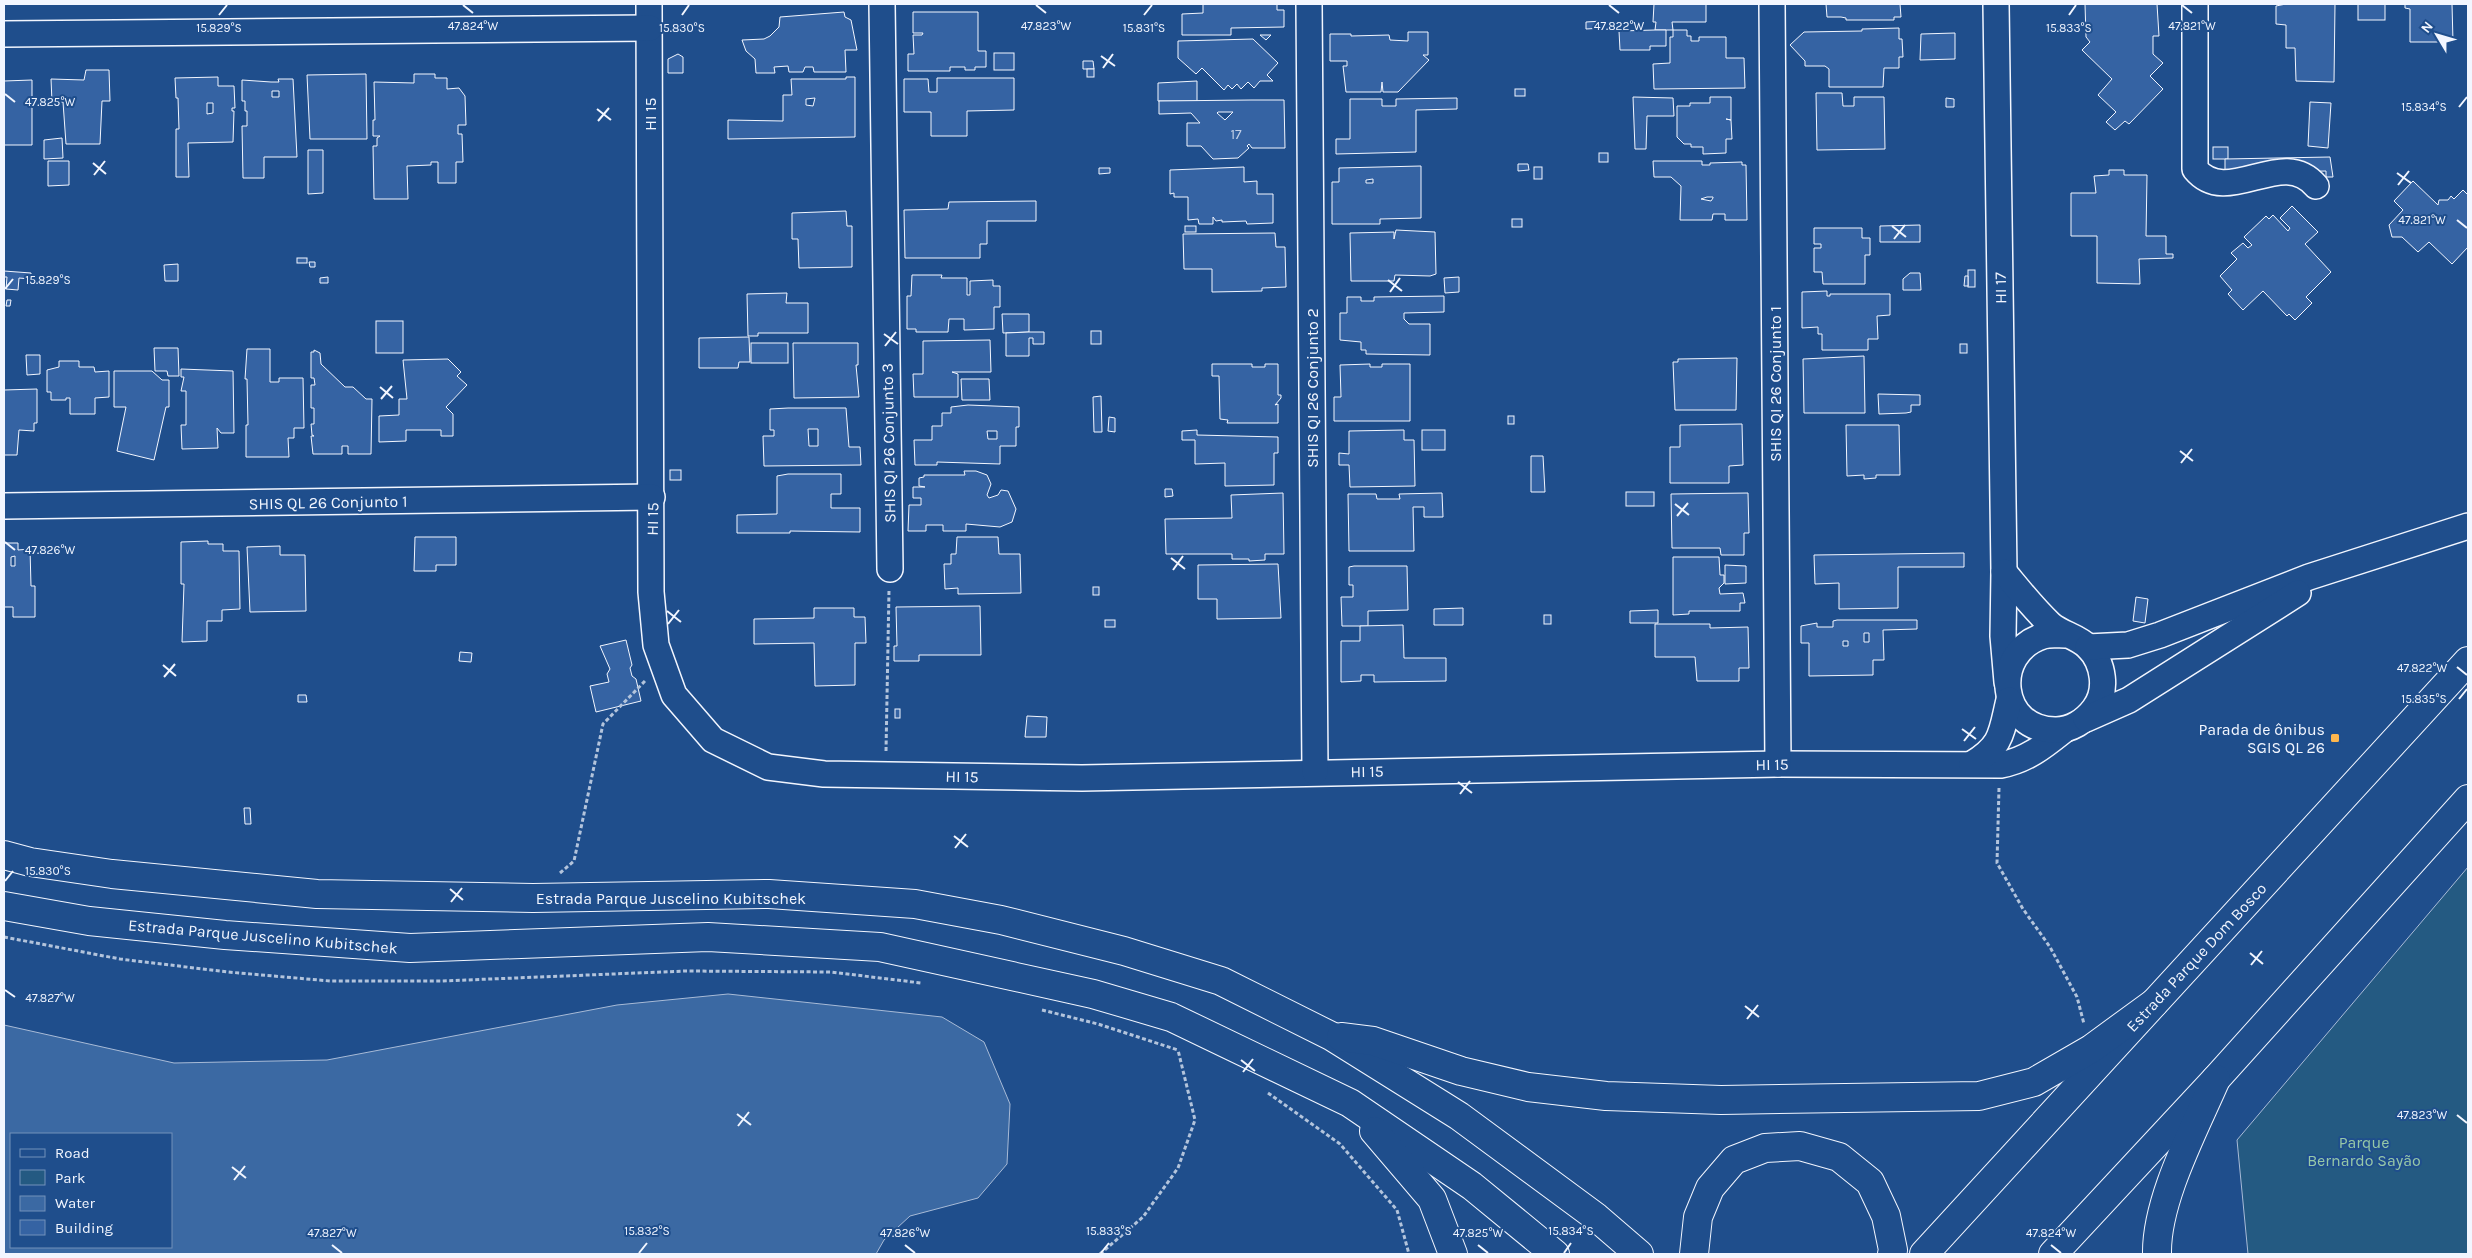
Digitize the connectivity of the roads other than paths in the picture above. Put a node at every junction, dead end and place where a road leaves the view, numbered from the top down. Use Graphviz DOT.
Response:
graph roads {
  1 [pos="882,4"];
  2 [pos="1309,4"];
  3 [pos="1772,4"];
  4 [pos="1996,4"];
  5 [pos="2195,4"];
  6 [pos="650,16"];
  7 [pos="4,34"];
  8 [pos="2316,186"];
  9 [pos="652,497"];
  10 [pos="4,506"];
  11 [pos="2462,530"];
  12 [pos="890,569"];
  13 [pos="2330,571"];
  14 [pos="2004,572"];
  15 [pos="2065,635"];
  16 [pos="2088,647"];
  17 [pos="2468,660"];
  18 [pos="2008,691"];
  19 [pos="2075,725"];
  20 [pos="1778,764"];
  21 [pos="1972,764"];
  22 [pos="1315,772"];
  23 [pos="2468,799"];
  24 [pos="4,855"];
  25 [pos="4,906"];
  26 [pos="2154,1003"];
  27 [pos="1331,1036"];
  28 [pos="2216,1079"];
  29 [pos="1350,1103"];
  30 [pos="1453,1254"];
  31 [pos="1555,1254"];
  32 [pos="1639,1254"];
  33 [pos="1694,1254"];
  34 [pos="1892,1254"];
  35 [pos="1924,1254"];
  36 [pos="2053,1254"];
  37 [pos="2157,1254"];
  1 -- 12 [label="street, SHIS QI 26 Conjunto 3"];
  2 -- 22 [label="street, SHIS QI 26 Conjunto 2"];
  3 -- 20 [label="street, SHIS QI 26 Conjunto 1"];
  4 -- 14 [label="street, HI 17"];
  5 -- 8 [label="street"];
  6 -- 7 [label="street"];
  6 -- 9 [label="street, HI 15"];
  9 -- 10 [label="street, SHIS QL 26 Conjunto 1"];
  9 -- 22 [label="street, HI 15"];
  11 -- 13 [label="street"];
  13 -- 16 [label="street"];
  13 -- 19 [label="street"];
  14 -- 15 [label="street"];
  14 -- 18 [label="street, HI 17"];
  15 -- 16 [label="street"];
  15 -- 18 [label="street"];
  16 -- 19 [label="street"];
  17 -- 26 [label="main road, Estrada Parque Dom Bosco"];
  18 -- 19 [label="street"];
  18 -- 21 [label="street"];
  19 -- 21 [label="street, HI 15"];
  20 -- 21 [label="street, HI 15"];
  20 -- 22 [label="street, HI 15"];
  23 -- 28 [label="main road"];
  24 -- 27 [label="main road, Estrada Parque Juscelino Kubitschek"];
  25 -- 29 [label="main road, Estrada Parque Juscelino Kubitschek"];
  26 -- 27 [label="main road"];
  26 -- 35 [label="main road, Estrada Parque Dom Bosco"];
  27 -- 32 [label="main road, Estrada Parque Juscelino Kubitschek"];
  28 -- 36 [label="main road"];
  28 -- 37 [label="main road"];
  29 -- 30 [label="main road"];
  29 -- 31 [label="main road, Estrada Parque Juscelino Kubitschek"];
  33 -- 34 [label="main road"];
}
